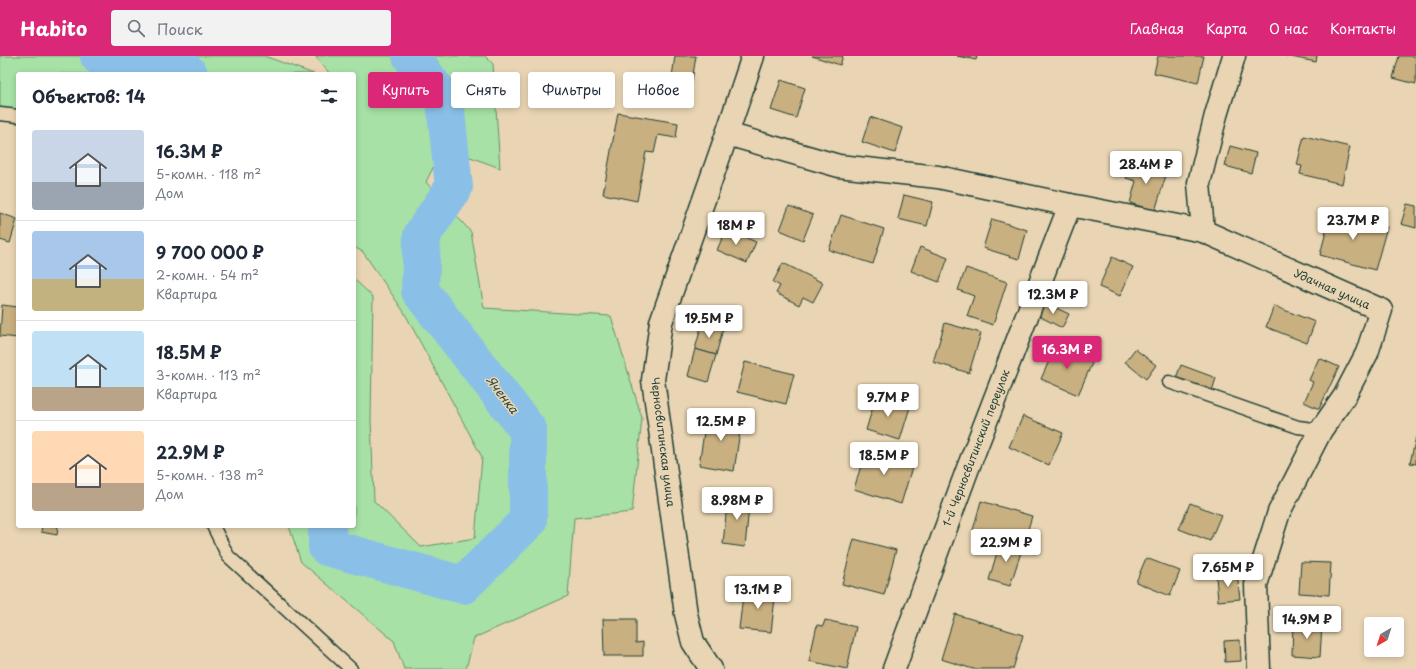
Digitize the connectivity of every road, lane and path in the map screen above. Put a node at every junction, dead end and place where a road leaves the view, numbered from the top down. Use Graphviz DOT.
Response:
graph roads {
  1 [pos="752,56"];
  2 [pos="1234,56"];
  3 [pos="0,114"];
  4 [pos="16,116"];
  5 [pos="727,134"];
  6 [pos="1070,205"];
  7 [pos="1202,231"];
  8 [pos="1169,382"];
  9 [pos="1321,430"];
  10 [pos="214,528"];
  11 [pos="351,669"];
  12 [pos="711,669"];
  13 [pos="894,669"];
  14 [pos="1259,669"];
  1 -- 5 [label="street, Черносвитинская улица"];
  2 -- 7 [label="street"];
  3 -- 4 [label="lane"];
  5 -- 6 [label="street"];
  5 -- 12 [label="street, Черносвитинская улица"];
  6 -- 7 [label="street"];
  6 -- 13 [label="street, 1-й Черносвитинский переулок"];
  7 -- 9 [label="street, Удачная улица"];
  8 -- 9 [label="lane"];
  9 -- 14 [label="street, Удачная улица"];
  10 -- 11 [label="lane"];
}
